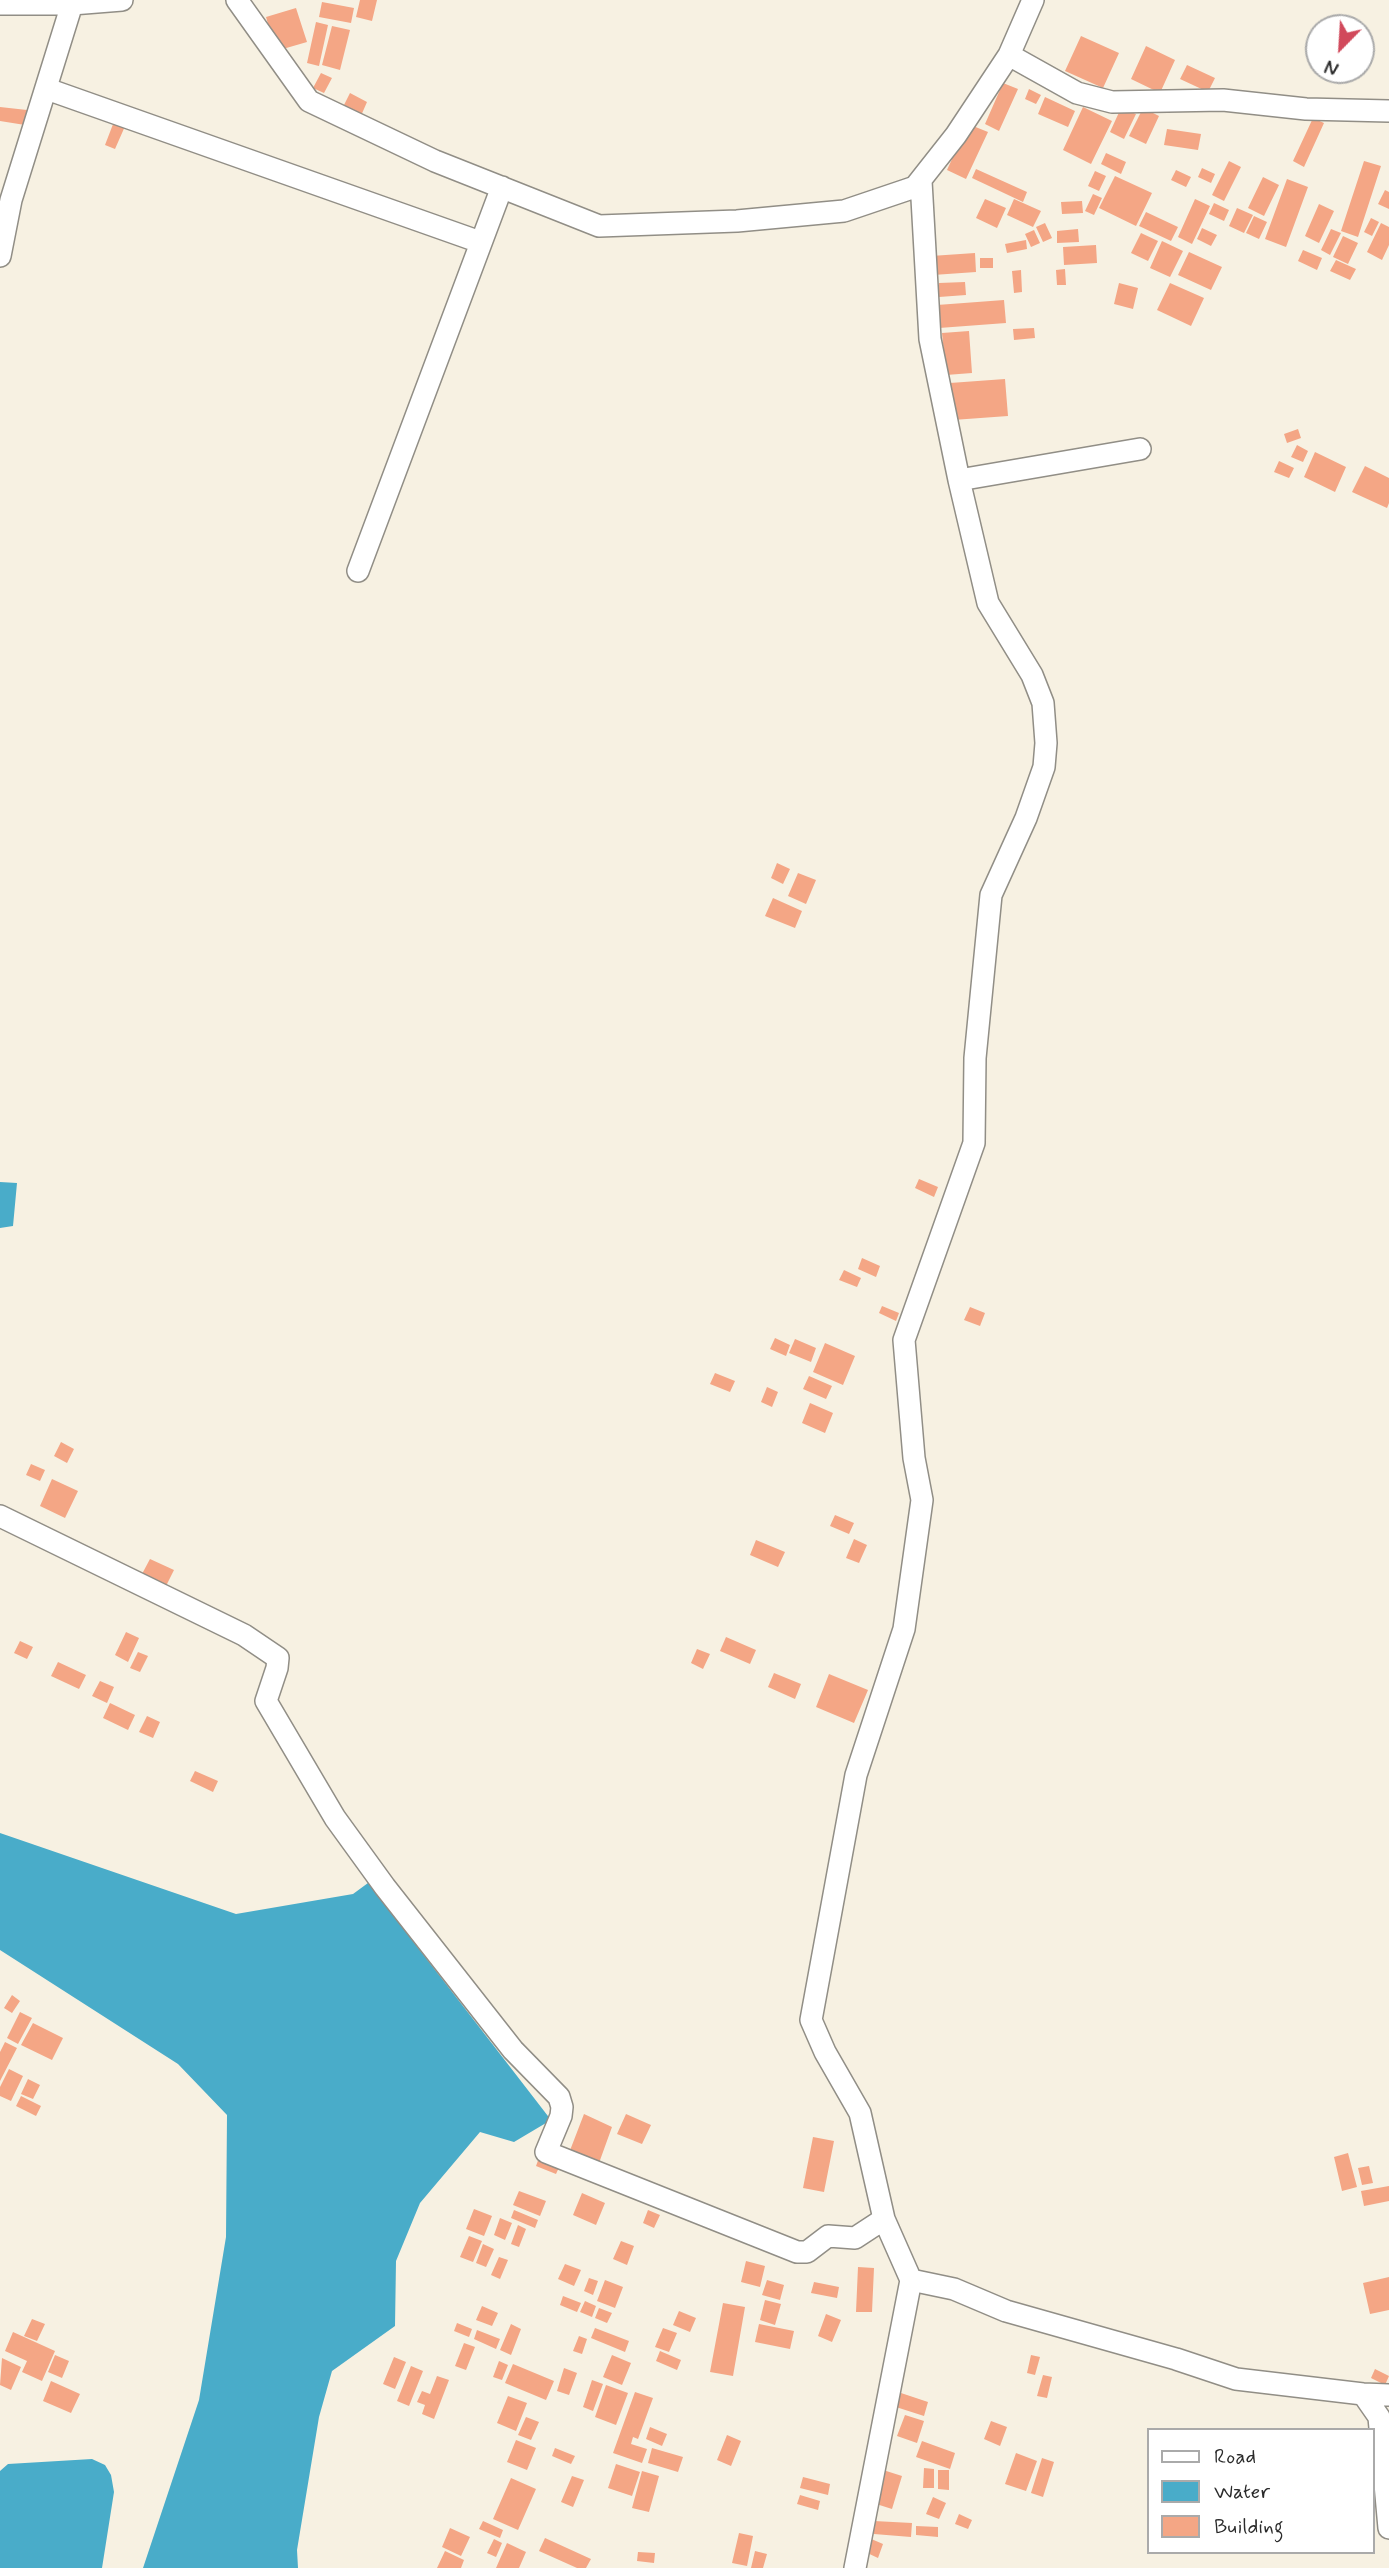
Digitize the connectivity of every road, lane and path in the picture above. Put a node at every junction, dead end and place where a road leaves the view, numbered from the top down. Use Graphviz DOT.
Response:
graph roads {
  1 [pos="122,0"];
  2 [pos="237,0"];
  3 [pos="1033,0"];
  4 [pos="0,4"];
  5 [pos="72,4"];
  6 [pos="1009,55"];
  7 [pos="47,89"];
  8 [pos="1389,111"];
  9 [pos="921,181"];
  10 [pos="502,187"];
  11 [pos="5,198"];
  12 [pos="480,242"];
  13 [pos="0,256"];
  14 [pos="1140,449"];
  15 [pos="959,480"];
  16 [pos="358,571"];
  17 [pos="0,1516"];
  18 [pos="884,2219"];
  19 [pos="911,2280"];
  20 [pos="1363,2394"];
  21 [pos="1389,2395"];
  22 [pos="1389,2528"];
  23 [pos="855,2568"];
  1 -- 5 [label="street"];
  2 -- 10 [label="street"];
  3 -- 6 [label="street"];
  4 -- 5 [label="street"];
  5 -- 7 [label="street"];
  6 -- 8 [label="street"];
  6 -- 9 [label="street"];
  7 -- 11 [label="street"];
  7 -- 12 [label="street"];
  9 -- 10 [label="street"];
  9 -- 15 [label="street"];
  10 -- 12 [label="street"];
  11 -- 13 [label="street"];
  12 -- 16 [label="street"];
  14 -- 15 [label="street"];
  15 -- 18 [label="street"];
  17 -- 18 [label="street"];
  18 -- 19 [label="street"];
  19 -- 20 [label="street"];
  19 -- 23 [label="street"];
  20 -- 21 [label="street"];
  20 -- 22 [label="street"];
}
